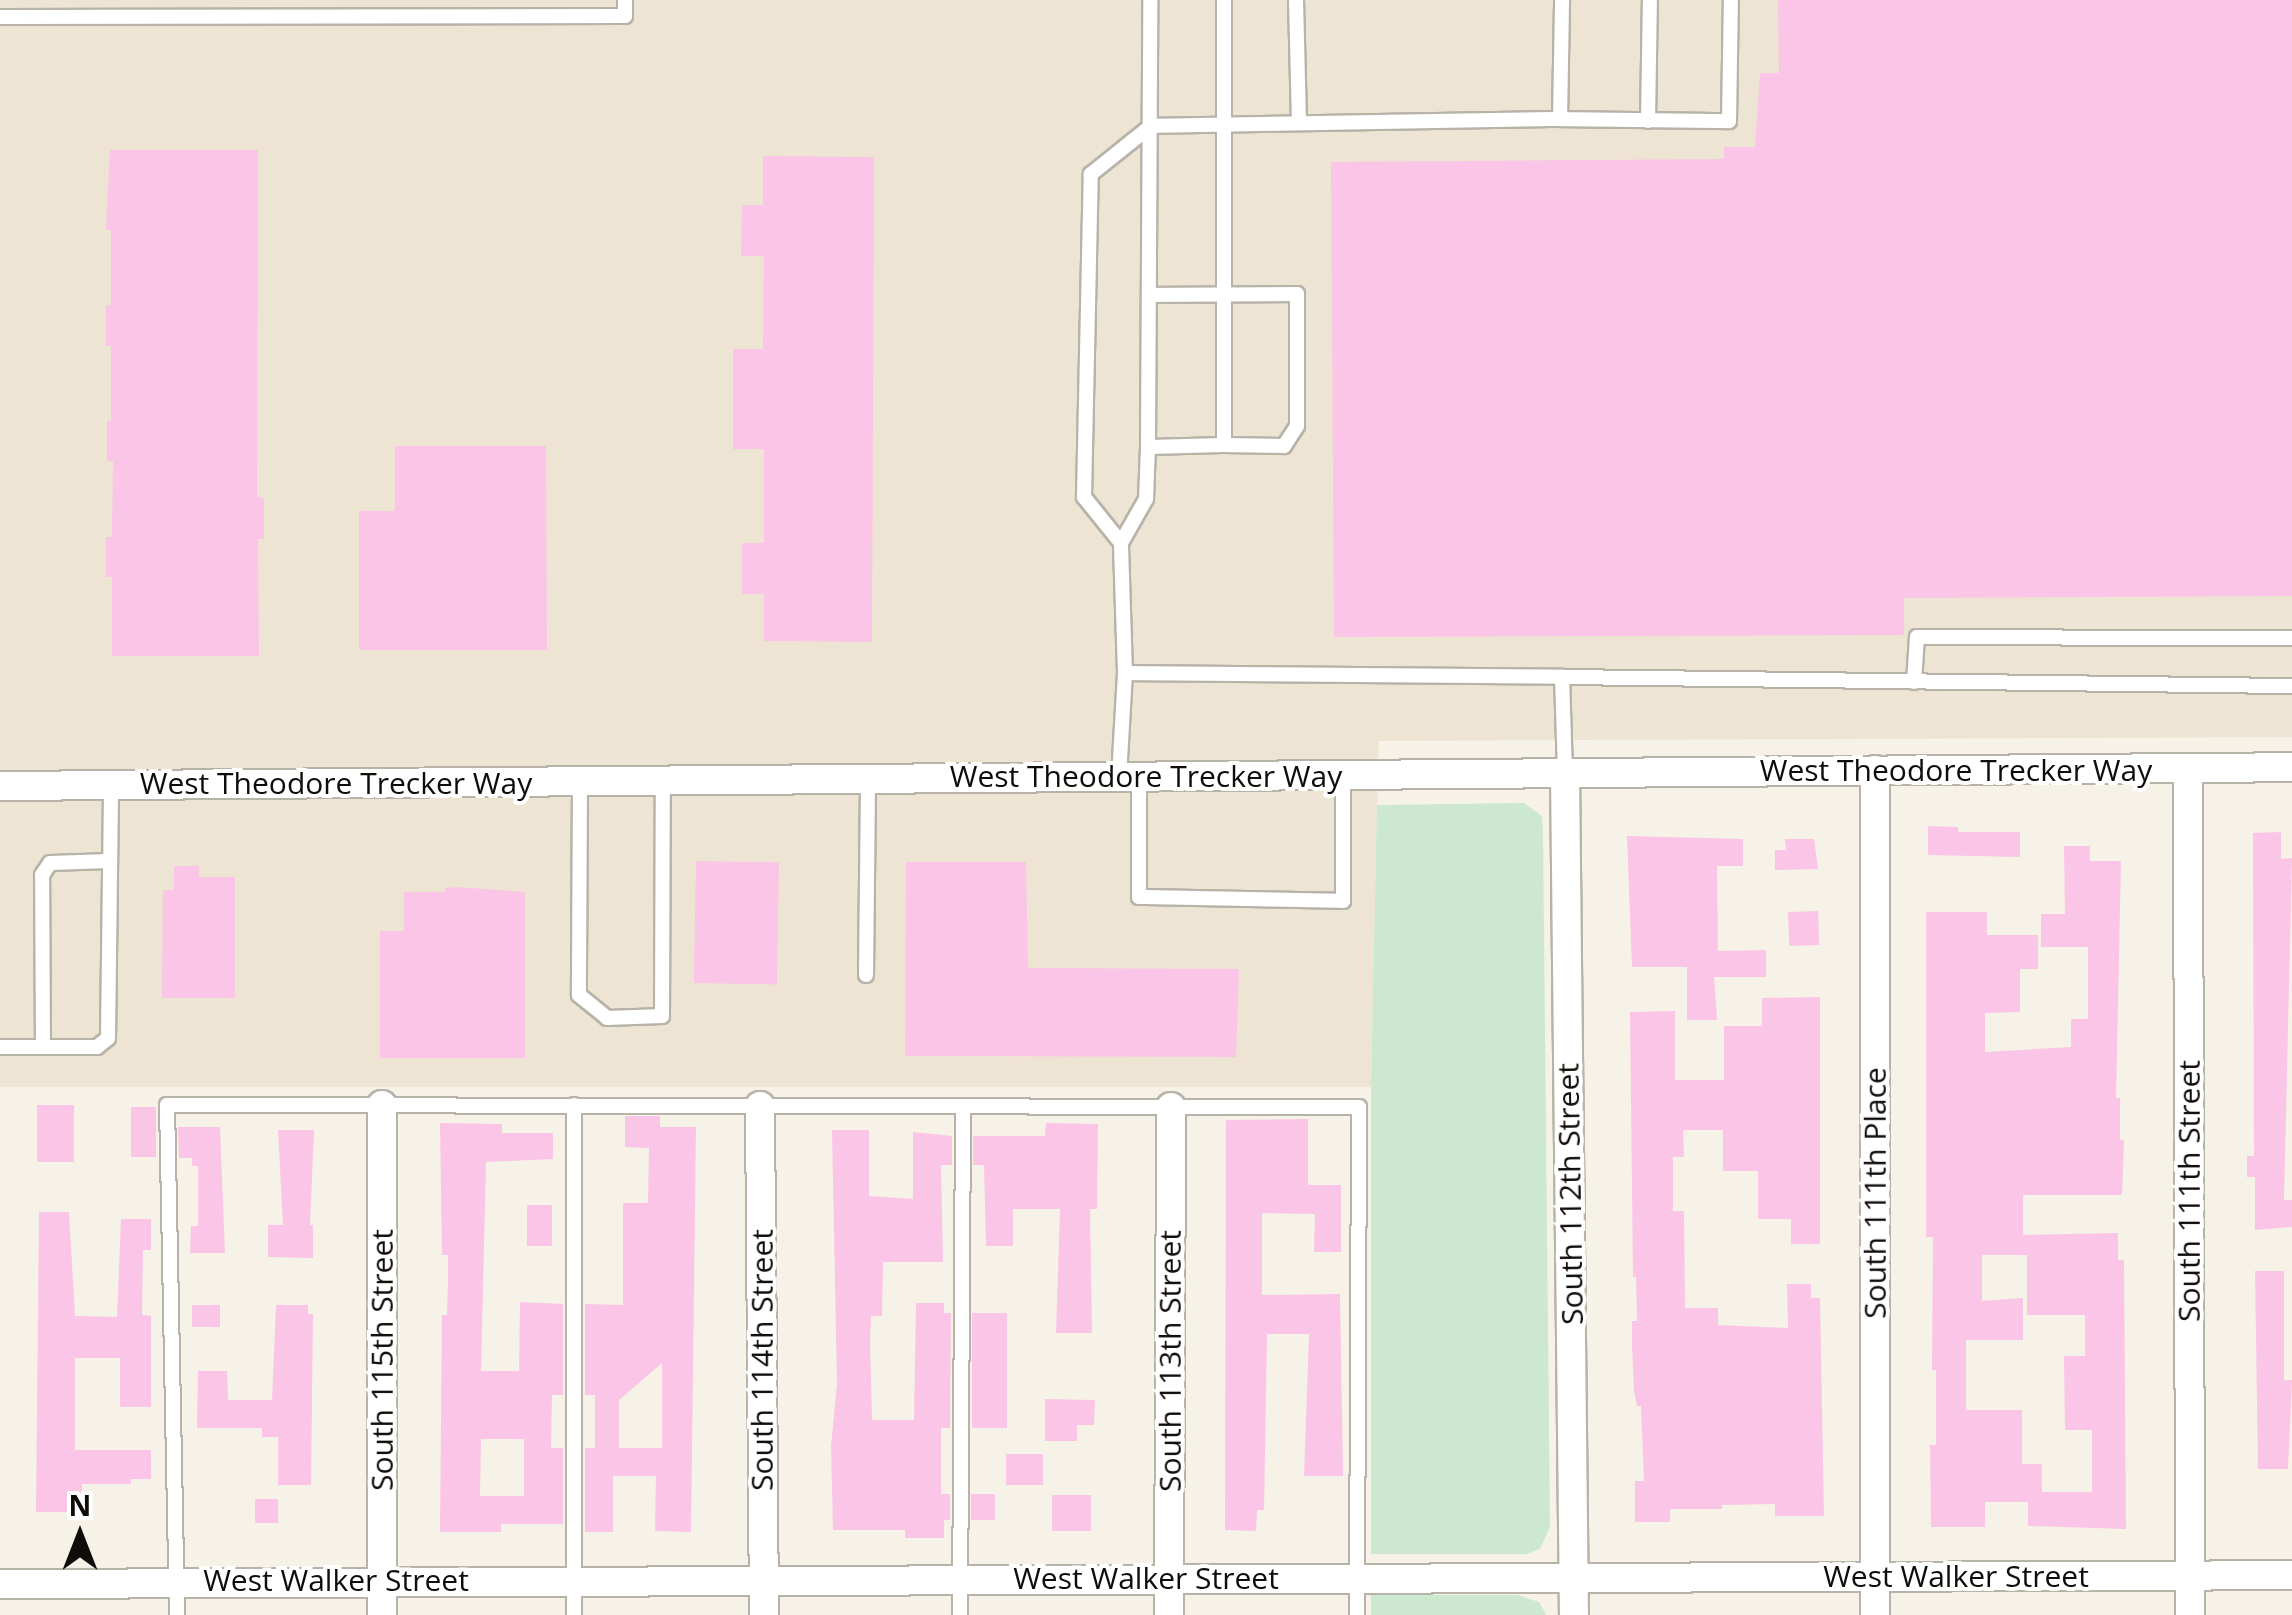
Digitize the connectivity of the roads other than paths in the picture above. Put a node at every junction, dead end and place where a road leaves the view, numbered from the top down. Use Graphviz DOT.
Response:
graph roads {
  1 [pos="624,0"];
  2 [pos="1150,0"];
  3 [pos="1224,0"];
  4 [pos="1296,0"];
  5 [pos="1562,0"];
  6 [pos="1650,0"];
  7 [pos="1730,0"];
  8 [pos="0,17"];
  9 [pos="1560,119"];
  10 [pos="1648,121"];
  11 [pos="1299,122"];
  12 [pos="1224,125"];
  13 [pos="1151,126"];
  14 [pos="1224,294"];
  15 [pos="1150,295"];
  16 [pos="1224,445"];
  17 [pos="1148,447"];
  18 [pos="1121,543"];
  19 [pos="2292,638"];
  20 [pos="1125,673"];
  21 [pos="1562,677"];
  22 [pos="1914,682"];
  23 [pos="2292,686"];
  24 [pos="2292,767"];
  25 [pos="2188,768"];
  26 [pos="1875,770"];
  27 [pos="1565,773"];
  28 [pos="1343,775"];
  29 [pos="1129,776"];
  30 [pos="868,779"];
  31 [pos="663,780"];
  32 [pos="580,781"];
  33 [pos="112,785"];
  34 [pos="0,786"];
  35 [pos="110,862"];
  36 [pos="866,975"];
  37 [pos="43,1047"];
  38 [pos="0,1048"];
  39 [pos="382,1105"];
  40 [pos="574,1106"];
  41 [pos="760,1106"];
  42 [pos="963,1106"];
  43 [pos="1171,1107"];
  44 [pos="2292,1575"];
  45 [pos="1875,1576"];
  46 [pos="2190,1576"];
  47 [pos="764,1578"];
  48 [pos="960,1578"];
  49 [pos="1170,1578"];
  50 [pos="1357,1578"];
  51 [pos="1574,1578"];
  52 [pos="382,1579"];
  53 [pos="574,1579"];
  54 [pos="178,1582"];
  55 [pos="0,1584"];
  56 [pos="178,1615"];
  57 [pos="382,1615"];
  58 [pos="574,1615"];
  59 [pos="764,1615"];
  60 [pos="960,1615"];
  61 [pos="1170,1615"];
  62 [pos="1357,1615"];
  63 [pos="1574,1615"];
  64 [pos="1875,1615"];
  65 [pos="2190,1615"];
  1 -- 8 [label="lane"];
  2 -- 13 [label="lane"];
  3 -- 12 [label="lane"];
  4 -- 11 [label="lane"];
  5 -- 9 [label="lane"];
  6 -- 10 [label="lane"];
  7 -- 10 [label="lane"];
  9 -- 10 [label="lane"];
  9 -- 11 [label="lane"];
  11 -- 12 [label="lane"];
  12 -- 13 [label="lane"];
  12 -- 14 [label="lane"];
  13 -- 15 [label="lane"];
  13 -- 18 [label="lane"];
  14 -- 15 [label="lane"];
  14 -- 16 [label="lane"];
  14 -- 16 [label="lane"];
  15 -- 17 [label="lane"];
  16 -- 17 [label="lane"];
  17 -- 18 [label="lane"];
  18 -- 20 [label="lane"];
  19 -- 22 [label="lane"];
  20 -- 21 [label="lane"];
  20 -- 29 [label="lane"];
  21 -- 22 [label="lane"];
  21 -- 27 [label="lane"];
  22 -- 23 [label="lane"];
  24 -- 25 [label="street, West Theodore Trecker Way"];
  25 -- 26 [label="street, West Theodore Trecker Way"];
  25 -- 46 [label="street, South 111th Street"];
  26 -- 27 [label="street, West Theodore Trecker Way"];
  26 -- 45 [label="street, South 111th Place"];
  27 -- 28 [label="street, West Theodore Trecker Way"];
  27 -- 51 [label="street, South 112th Street"];
  28 -- 29 [label="street, West Theodore Trecker Way"];
  28 -- 29 [label="lane"];
  29 -- 30 [label="street, West Theodore Trecker Way"];
  30 -- 31 [label="street, West Theodore Trecker Way"];
  30 -- 36 [label="lane"];
  31 -- 32 [label="street, West Theodore Trecker Way"];
  31 -- 32 [label="lane"];
  32 -- 33 [label="street, West Theodore Trecker Way"];
  33 -- 34 [label="street, West Theodore Trecker Way"];
  33 -- 35 [label="lane"];
  35 -- 37 [label="lane"];
  35 -- 37 [label="lane"];
  37 -- 38 [label="lane"];
  39 -- 40 [label="lane"];
  39 -- 52 [label="street, South 115th Street"];
  39 -- 54 [label="lane"];
  40 -- 41 [label="lane"];
  40 -- 53 [label="lane"];
  41 -- 42 [label="lane"];
  41 -- 47 [label="street, South 114th Street"];
  42 -- 43 [label="lane"];
  42 -- 48 [label="lane"];
  43 -- 49 [label="street, South 113th Street"];
  43 -- 50 [label="lane"];
  44 -- 46 [label="street, West Walker Street"];
  45 -- 46 [label="street, West Walker Street"];
  45 -- 51 [label="street, West Walker Street"];
  45 -- 64 [label="street, South 111th Place"];
  46 -- 65 [label="street, South 111th Street"];
  47 -- 48 [label="street, West Walker Street"];
  47 -- 53 [label="street, West Walker Street"];
  47 -- 59 [label="street, South 114th Street"];
  48 -- 49 [label="street, West Walker Street"];
  48 -- 60 [label="lane"];
  49 -- 50 [label="street, West Walker Street"];
  49 -- 61 [label="street, South 113th Street"];
  50 -- 51 [label="street, West Walker Street"];
  50 -- 62 [label="lane"];
  51 -- 63 [label="street, South 112th Street"];
  52 -- 53 [label="street, West Walker Street"];
  52 -- 54 [label="street, West Walker Street"];
  52 -- 57 [label="street, South 115th Street"];
  53 -- 58 [label="lane"];
  54 -- 55 [label="street, West Walker Street"];
  54 -- 56 [label="lane"];
}
